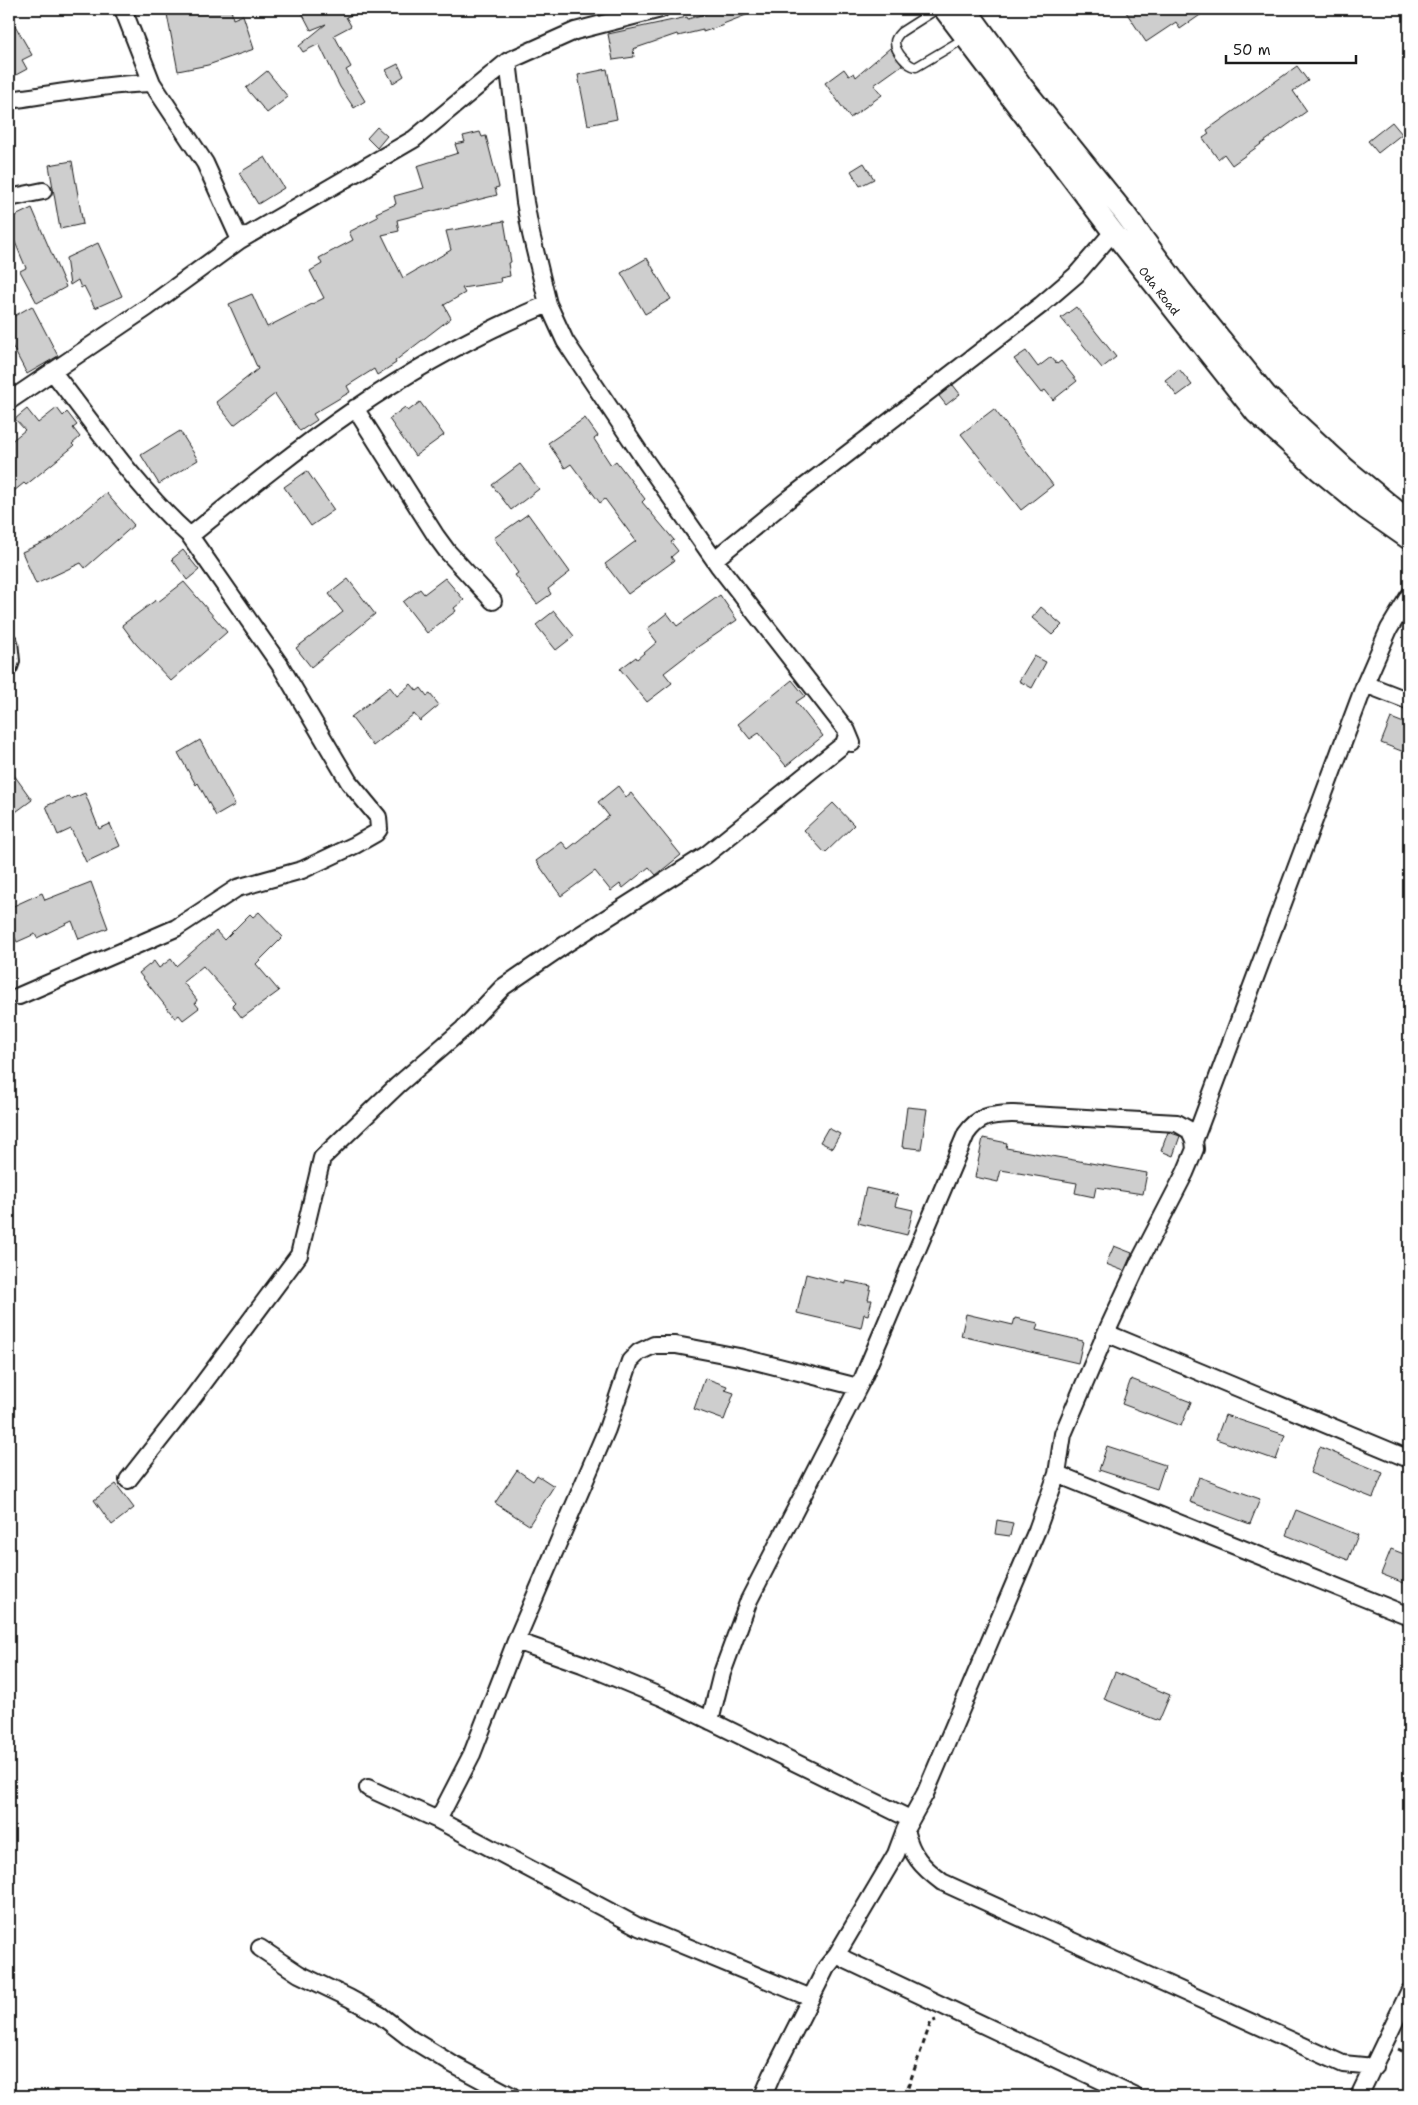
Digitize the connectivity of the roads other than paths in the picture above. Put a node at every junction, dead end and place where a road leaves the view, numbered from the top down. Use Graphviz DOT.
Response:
graph roads {
  1 [pos="123,9"];
  2 [pos="661,9"];
  3 [pos="937,9"];
  4 [pos="944,9"];
  5 [pos="966,9"];
  6 [pos="965,38"];
  7 [pos="508,61"];
  8 [pos="152,83"];
  9 [pos="9,100"];
  10 [pos="43,191"];
  11 [pos="9,196"];
  12 [pos="1113,232"];
  13 [pos="240,240"];
  14 [pos="548,304"];
  15 [pos="52,370"];
  16 [pos="9,401"];
  17 [pos="355,408"];
  18 [pos="1409,518"];
  19 [pos="190,536"];
  20 [pos="1409,539"];
  21 [pos="715,559"];
  22 [pos="1409,596"];
  23 [pos="493,601"];
  24 [pos="9,642"];
  25 [pos="9,668"];
  26 [pos="1365,684"];
  27 [pos="1409,701"];
  28 [pos="19,996"];
  29 [pos="1194,1141"];
  30 [pos="1106,1333"];
  31 [pos="858,1387"];
  32 [pos="1409,1459"];
  33 [pos="1058,1474"];
  34 [pos="128,1480"];
  35 [pos="1409,1616"];
  36 [pos="516,1641"];
  37 [pos="710,1721"];
  38 [pos="368,1788"];
  39 [pos="438,1820"];
  40 [pos="907,1824"];
  41 [pos="260,1948"];
  42 [pos="837,1954"];
  43 [pos="1409,1992"];
  44 [pos="811,1998"];
  45 [pos="1374,2066"];
  46 [pos="512,2096"];
  47 [pos="763,2096"];
  48 [pos="1134,2096"];
  49 [pos="1360,2096"];
  1 -- 8 [label="street"];
  2 -- 7 [label="street"];
  3 -- 6 [label="lane"];
  4 -- 6 [label="street, Oda Road"];
  5 -- 18 [label="street, Oda Road"];
  6 -- 12 [label="street, Oda Road"];
  7 -- 13 [label="street"];
  7 -- 14 [label="street"];
  8 -- 9 [label="street"];
  8 -- 13 [label="street"];
  10 -- 11 [label="street"];
  12 -- 20 [label="street, Oda Road"];
  12 -- 21 [label="street"];
  13 -- 15 [label="street"];
  14 -- 17 [label="street"];
  14 -- 21 [label="street"];
  15 -- 16 [label="street"];
  15 -- 19 [label="street"];
  17 -- 19 [label="street"];
  17 -- 23 [label="street"];
  19 -- 28 [label="street"];
  21 -- 34 [label="street"];
  22 -- 26 [label="street"];
  24 -- 25 [label="street"];
  26 -- 27 [label="street"];
  26 -- 29 [label="street"];
  29 -- 30 [label="street"];
  29 -- 31 [label="street"];
  30 -- 32 [label="street"];
  30 -- 33 [label="street"];
  31 -- 36 [label="street"];
  31 -- 37 [label="street"];
  33 -- 35 [label="street"];
  33 -- 40 [label="street"];
  36 -- 37 [label="street"];
  36 -- 39 [label="street"];
  37 -- 40 [label="street"];
  38 -- 39 [label="street"];
  39 -- 44 [label="street"];
  40 -- 42 [label="street"];
  40 -- 45 [label="street"];
  41 -- 46 [label="street"];
  42 -- 44 [label="street"];
  42 -- 48 [label="street"];
  43 -- 45 [label="street"];
  44 -- 47 [label="street"];
  45 -- 49 [label="street"];
}
